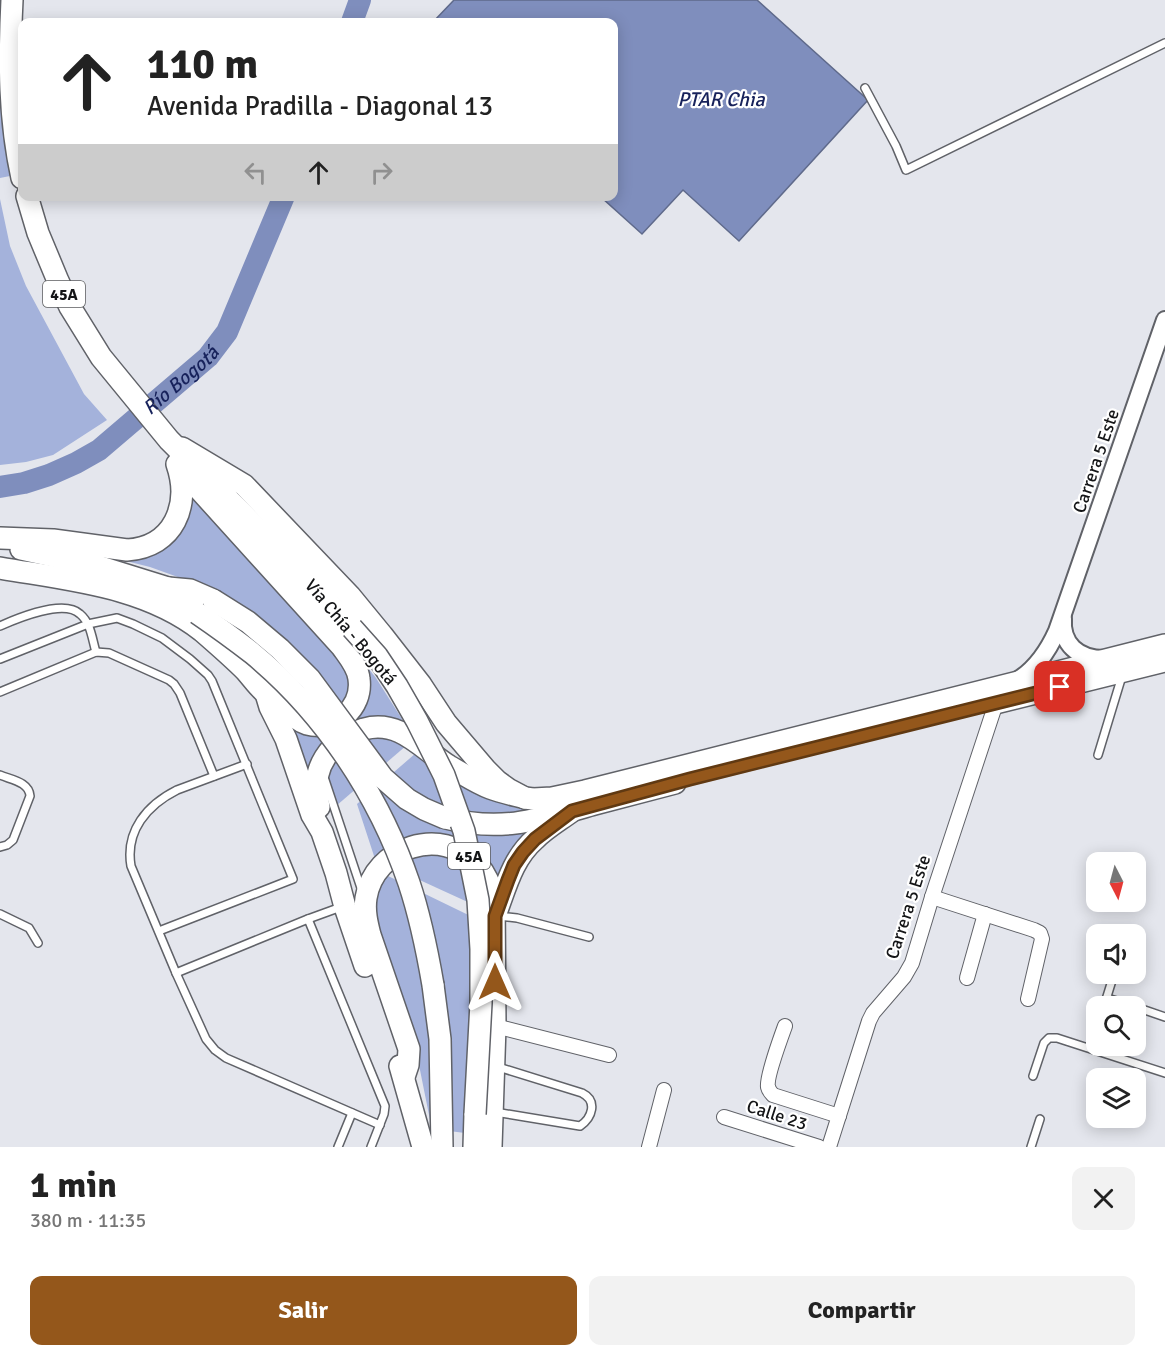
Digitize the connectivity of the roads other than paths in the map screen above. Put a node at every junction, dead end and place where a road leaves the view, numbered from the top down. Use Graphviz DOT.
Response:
graph roads {
  1 [pos="12,0"];
  2 [pos="1165,42"];
  3 [pos="865,88"];
  4 [pos="18,154"];
  5 [pos="29,201"];
  6 [pos="1165,320"];
  7 [pos="169,440"];
  8 [pos="179,468"];
  9 [pos="0,538"];
  10 [pos="0,546"];
  11 [pos="0,568"];
  12 [pos="205,607"];
  13 [pos="1063,614"];
  14 [pos="88,624"];
  15 [pos="0,626"];
  16 [pos="1165,645"];
  17 [pos="96,652"];
  18 [pos="0,659"];
  19 [pos="1165,661"];
  20 [pos="1116,665"];
  21 [pos="1009,685"];
  22 [pos="0,692"];
  23 [pos="266,694"];
  24 [pos="996,703"];
  25 [pos="1098,755"];
  26 [pos="247,764"];
  27 [pos="320,766"];
  28 [pos="0,775"];
  29 [pos="214,776"];
  30 [pos="525,798"];
  31 [pos="572,811"];
  32 [pos="322,832"];
  33 [pos="0,847"];
  34 [pos="932,897"];
  35 [pos="345,906"];
  36 [pos="0,914"];
  37 [pos="985,914"];
  38 [pos="495,916"];
  39 [pos="366,917"];
  40 [pos="308,919"];
  41 [pos="159,932"];
  42 [pos="589,936"];
  43 [pos="38,943"];
  44 [pos="176,973"];
  45 [pos="967,978"];
  46 [pos="1028,999"];
  47 [pos="1146,1011"];
  48 [pos="1165,1017"];
  49 [pos="495,1026"];
  50 [pos="785,1026"];
  51 [pos="1086,1047"];
  52 [pos="609,1055"];
  53 [pos="1114,1056"];
  54 [pos="494,1066"];
  55 [pos="1165,1073"];
  56 [pos="1033,1076"];
  57 [pos="404,1077"];
  58 [pos="664,1090"];
  59 [pos="352,1113"];
  60 [pos="484,1113"];
  61 [pos="838,1116"];
  62 [pos="724,1117"];
  63 [pos="1040,1119"];
  64 [pos="380,1125"];
  65 [pos="338,1147"];
  66 [pos="371,1147"];
  67 [pos="423,1147"];
  68 [pos="442,1147"];
  69 [pos="474,1147"];
  70 [pos="491,1147"];
  71 [pos="649,1147"];
  72 [pos="819,1147"];
  73 [pos="829,1147"];
  74 [pos="1031,1147"];
  1 -- 4 [label="main road"];
  2 -- 3 [label="lane"];
  5 -- 7 [label="main road, Vía Chía - Bogotá / 45A"];
  6 -- 13 [label="street, Carrera 5 Este"];
  7 -- 8 [label="main road"];
  7 -- 30 [label="main road"];
  7 -- 60 [label="main road, Vía Chía - Bogotá / 45A, bridge"];
  8 -- 9 [label="main road"];
  8 -- 23 [label="main road"];
  10 -- 12 [label="main road"];
  11 -- 23 [label="main road"];
  12 -- 31 [label="main road, bridge"];
  12 -- 68 [label="main road, bridge"];
  13 -- 20 [label="street"];
  13 -- 21 [label="street, Carrera 5 Este"];
  14 -- 15 [label="lane"];
  14 -- 17 [label="lane"];
  14 -- 18 [label="lane"];
  14 -- 26 [label="lane"];
  16 -- 20 [label="main road"];
  17 -- 22 [label="lane"];
  17 -- 29 [label="lane"];
  19 -- 20 [label="main road"];
  20 -- 21 [label="main road"];
  20 -- 24 [label="main road"];
  20 -- 25 [label="lane"];
  21 -- 30 [label="main road"];
  23 -- 32 [label="main road"];
  24 -- 31 [label="main road"];
  24 -- 34 [label="street, Carrera 5 Este"];
  26 -- 29 [label="lane"];
  26 -- 41 [label="lane"];
  27 -- 30 [label="main road"];
  27 -- 32 [label="main road"];
  27 -- 39 [label="lane"];
  28 -- 33 [label="lane"];
  29 -- 41 [label="lane"];
  31 -- 38 [label="main road"];
  32 -- 35 [label="main road"];
  34 -- 37 [label="street"];
  34 -- 61 [label="street, Carrera 5 Este"];
  35 -- 40 [label="lane"];
  35 -- 57 [label="main road"];
  36 -- 43 [label="lane"];
  37 -- 45 [label="street"];
  37 -- 46 [label="street"];
  38 -- 39 [label="main road"];
  38 -- 42 [label="lane"];
  38 -- 49 [label="main road"];
  39 -- 57 [label="main road"];
  40 -- 44 [label="lane"];
  40 -- 64 [label="lane"];
  41 -- 44 [label="lane"];
  44 -- 59 [label="lane"];
  47 -- 48 [label="lane"];
  49 -- 52 [label="street"];
  49 -- 54 [label="main road"];
  50 -- 61 [label="street"];
  51 -- 56 [label="lane"];
  53 -- 55 [label="lane"];
  54 -- 60 [label="main road"];
  54 -- 60 [label="lane"];
  57 -- 67 [label="main road"];
  58 -- 71 [label="street"];
  59 -- 64 [label="lane"];
  59 -- 65 [label="lane"];
  60 -- 69 [label="main road, Vía Chía - Bogotá / 45A"];
  60 -- 70 [label="main road"];
  61 -- 73 [label="street, Carrera 5 Este"];
  62 -- 72 [label="street, Calle 23"];
  63 -- 74 [label="lane"];
  64 -- 66 [label="lane"];
}
